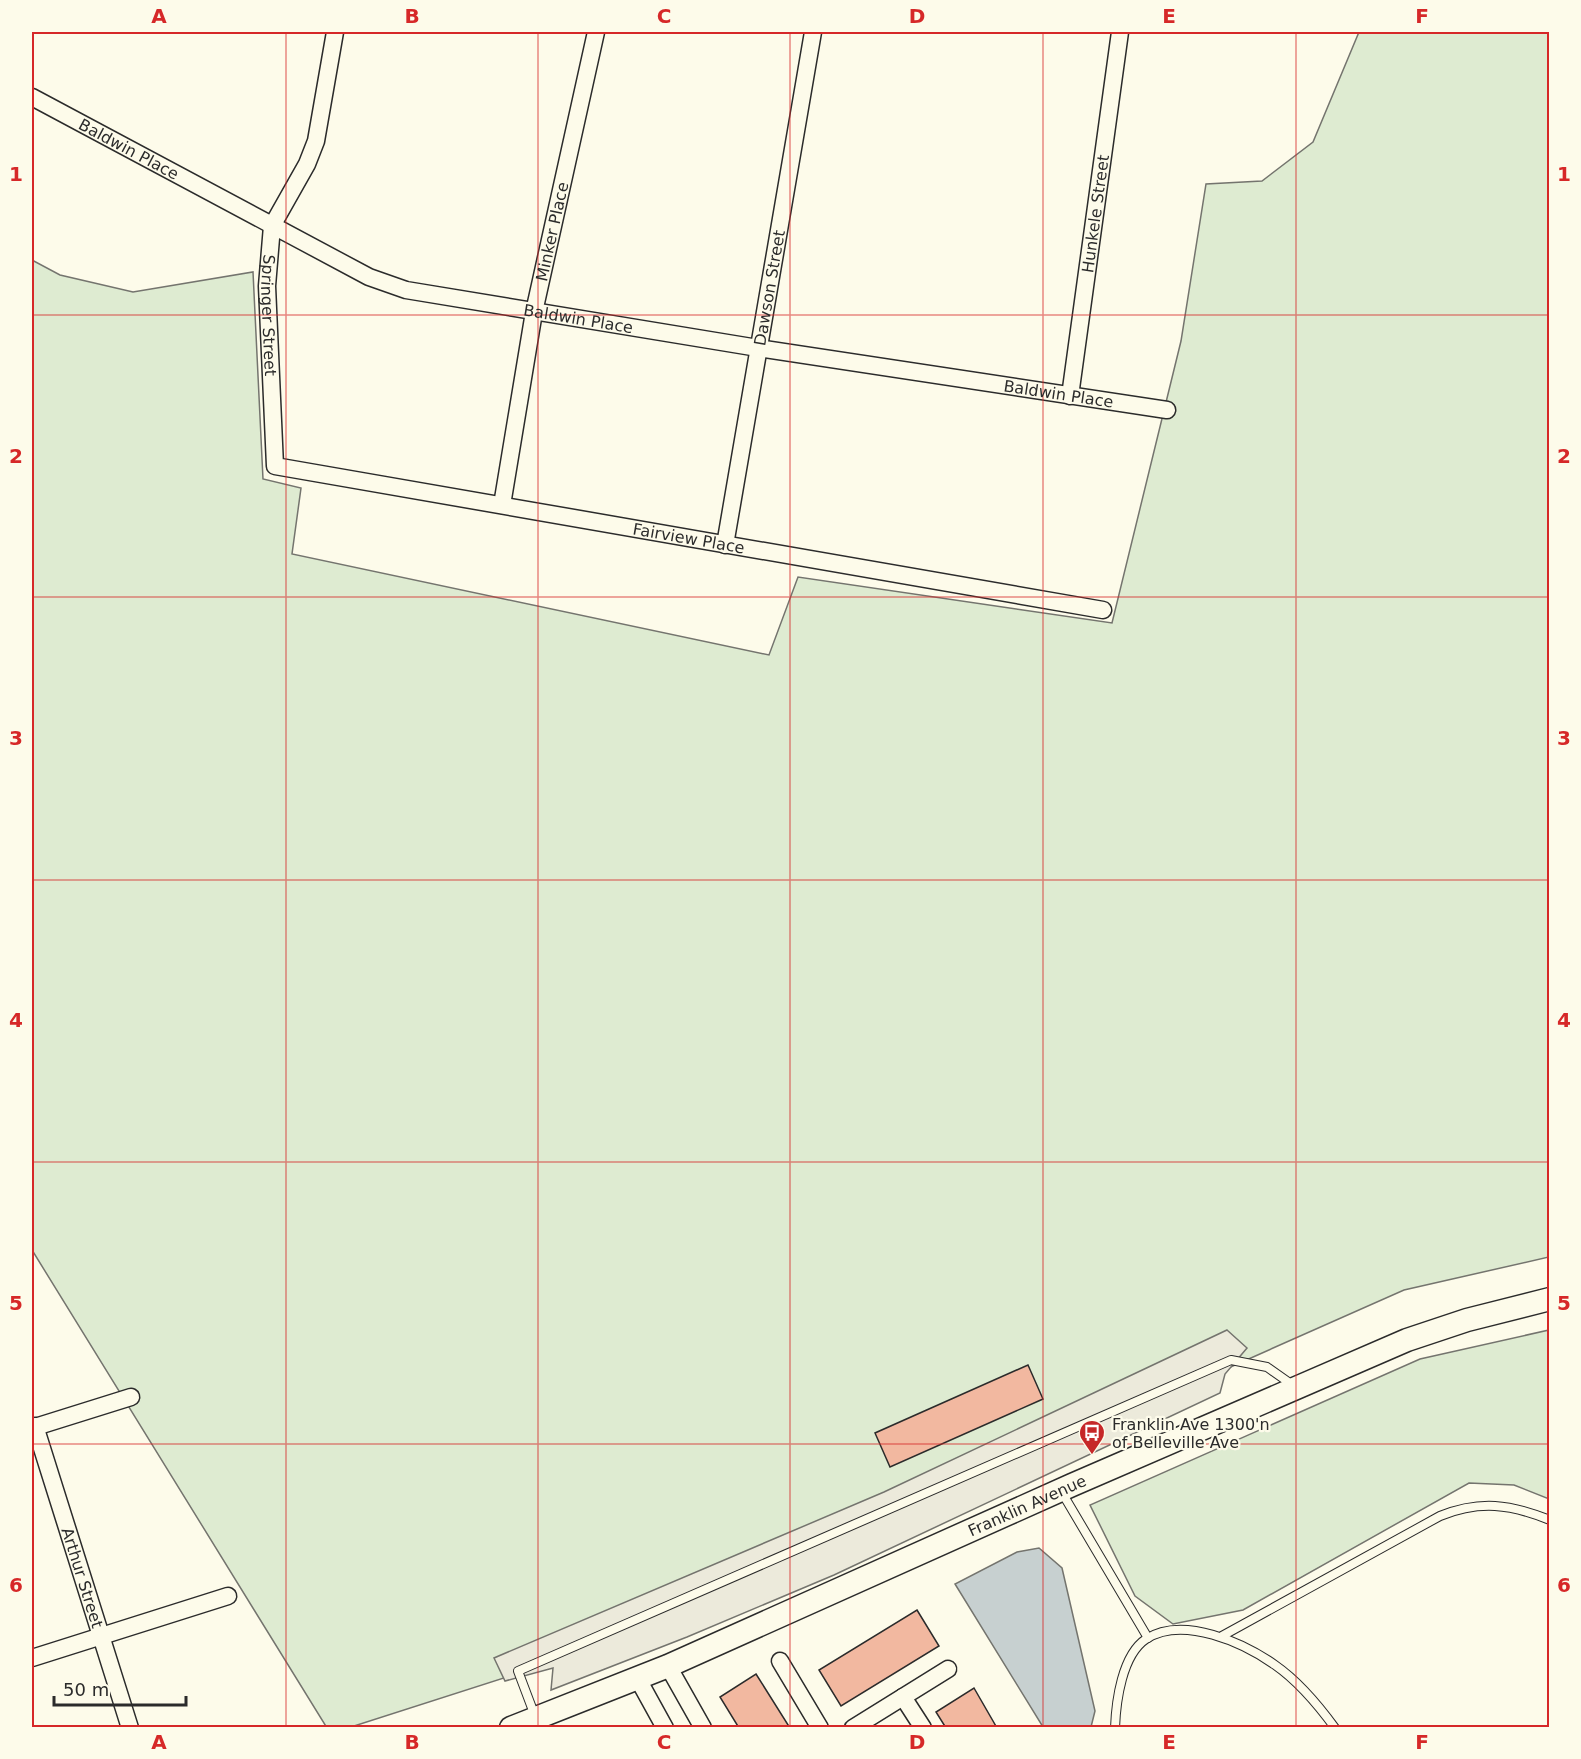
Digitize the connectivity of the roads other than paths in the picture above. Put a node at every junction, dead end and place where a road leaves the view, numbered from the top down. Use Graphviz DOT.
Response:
graph roads {
  1 [pos="335,32"];
  2 [pos="596,32"];
  3 [pos="813,32"];
  4 [pos="1120,32"];
  5 [pos="32,97"];
  6 [pos="272,226"];
  7 [pos="534,312"];
  8 [pos="758,348"];
  9 [pos="1070,396"];
  10 [pos="1167,410"];
  11 [pos="275,466"];
  12 [pos="502,505"];
  13 [pos="725,545"];
  14 [pos="1103,610"];
  15 [pos="1550,1299"];
  16 [pos="1296,1388"];
  17 [pos="131,1398"];
  18 [pos="33,1427"];
  19 [pos="1061,1490"];
  20 [pos="1550,1520"];
  21 [pos="228,1596"];
  22 [pos="102,1636"];
  23 [pos="1222,1636"];
  24 [pos="1148,1638"];
  25 [pos="32,1658"];
  26 [pos="780,1661"];
  27 [pos="668,1666"];
  28 [pos="948,1669"];
  29 [pos="638,1679"];
  30 [pos="903,1697"];
  31 [pos="536,1718"];
  32 [pos="130,1728"];
  33 [pos="512,1728"];
  34 [pos="665,1728"];
  35 [pos="703,1728"];
  36 [pos="820,1728"];
  37 [pos="853,1728"];
  38 [pos="922,1728"];
  39 [pos="1115,1728"];
  40 [pos="1335,1728"];
  1 -- 6 [label="street, Springer Street"];
  2 -- 7 [label="street, Minker Place"];
  3 -- 8 [label="street, Dawson Street"];
  4 -- 9 [label="street, Hunkele Street"];
  5 -- 6 [label="street, Baldwin Place"];
  6 -- 7 [label="street, Baldwin Place"];
  6 -- 11 [label="street, Springer Street"];
  7 -- 8 [label="street, Baldwin Place"];
  7 -- 12 [label="street, Minker Place"];
  8 -- 9 [label="street, Baldwin Place"];
  8 -- 13 [label="street, Dawson Street"];
  9 -- 10 [label="street, Baldwin Place"];
  11 -- 12 [label="street, Fairview Place"];
  12 -- 13 [label="street, Fairview Place"];
  13 -- 14 [label="street, Fairview Place"];
  15 -- 16 [label="main road, Franklin Avenue"];
  16 -- 19 [label="main road, Franklin Avenue"];
  16 -- 31 [label="lane"];
  17 -- 18 [label="street"];
  18 -- 22 [label="street, Arthur Street"];
  19 -- 24 [label="lane"];
  19 -- 27 [label="main road, Franklin Avenue"];
  20 -- 23 [label="lane"];
  21 -- 22 [label="street"];
  22 -- 25 [label="street"];
  22 -- 32 [label="street, Arthur Street"];
  23 -- 24 [label="lane"];
  23 -- 40 [label="lane"];
  24 -- 39 [label="lane"];
  26 -- 36 [label="street"];
  27 -- 29 [label="main road, Franklin Avenue"];
  27 -- 35 [label="street"];
  28 -- 30 [label="street"];
  29 -- 31 [label="main road, Franklin Avenue"];
  29 -- 34 [label="street"];
  30 -- 37 [label="street"];
  30 -- 38 [label="street"];
  31 -- 33 [label="main road, Franklin Avenue"];
}
